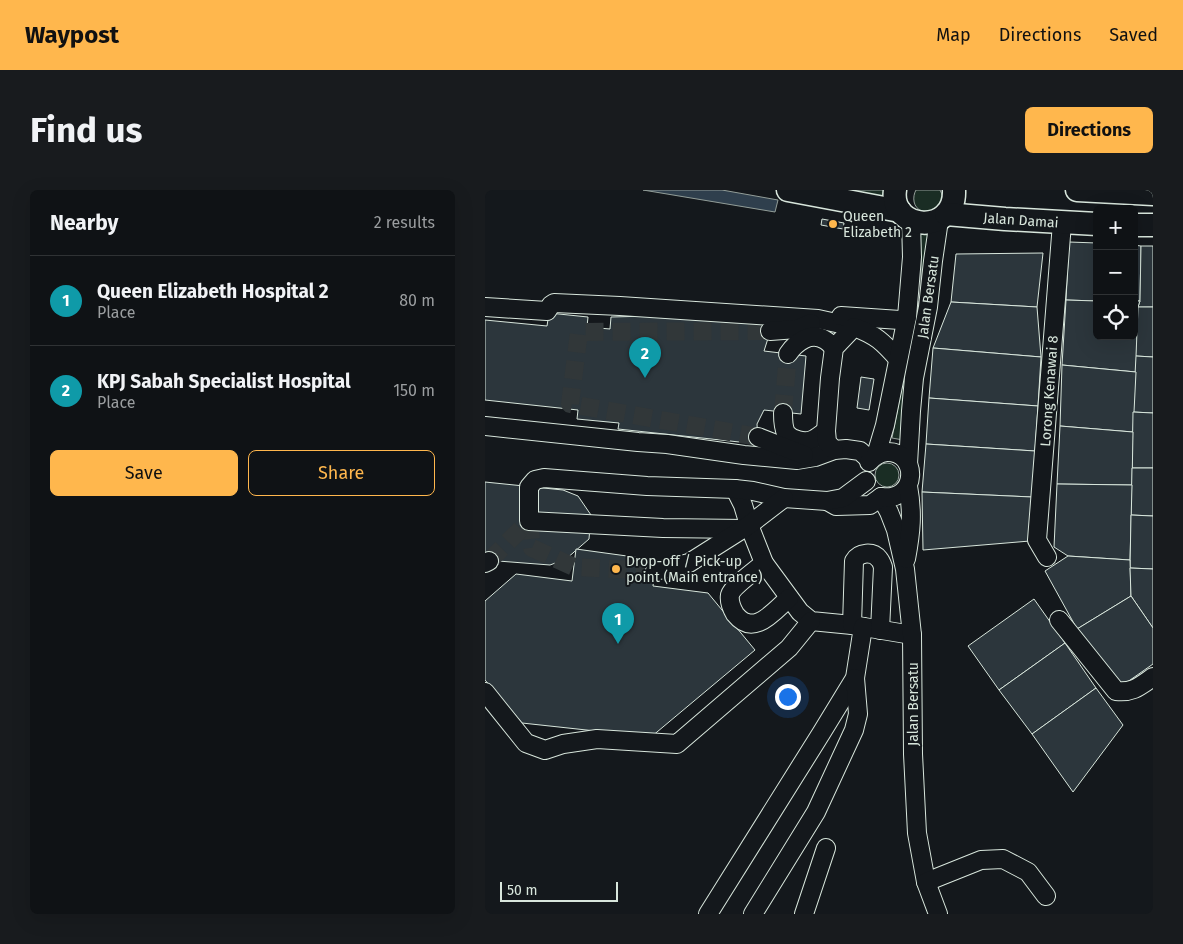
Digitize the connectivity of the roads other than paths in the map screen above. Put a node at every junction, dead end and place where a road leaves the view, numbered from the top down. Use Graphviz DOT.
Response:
graph roads {
  1 [pos="788,190"];
  2 [pos="953,190"];
  3 [pos="1077,190"];
  4 [pos="1153,194"];
  5 [pos="902,207"];
  6 [pos="943,217"];
  7 [pos="1062,223"];
  8 [pos="1093,224"];
  9 [pos="1138,224"];
  10 [pos="1153,225"];
  11 [pos="485,306"];
  12 [pos="907,317"];
  13 [pos="818,319"];
  14 [pos="854,327"];
  15 [pos="770,331"];
  16 [pos="835,348"];
  17 [pos="788,354"];
  18 [pos="898,359"];
  19 [pos="783,413"];
  20 [pos="485,426"];
  21 [pos="826,431"];
  22 [pos="758,437"];
  23 [pos="834,450"];
  24 [pos="811,458"];
  25 [pos="873,458"];
  26 [pos="908,464"];
  27 [pos="866,481"];
  28 [pos="908,486"];
  29 [pos="735,489"];
  30 [pos="881,497"];
  31 [pos="784,498"];
  32 [pos="827,501"];
  33 [pos="747,527"];
  34 [pos="1047,557"];
  35 [pos="764,563"];
  36 [pos="905,569"];
  37 [pos="655,571"];
  38 [pos="789,598"];
  39 [pos="1059,620"];
  40 [pos="811,621"];
  41 [pos="865,627"];
  42 [pos="912,635"];
  43 [pos="1153,677"];
  44 [pos="855,678"];
  45 [pos="485,692"];
  46 [pos="826,848"];
  47 [pos="926,882"];
  48 [pos="1046,896"];
  49 [pos="708,914"];
  50 [pos="753,914"];
  51 [pos="804,914"];
  52 [pos="938,914"];
  1 -- 5 [label="main road"];
  2 -- 6 [label="main road"];
  3 -- 4 [label="main road"];
  5 -- 6 [label="main road, Jalan Damai"];
  5 -- 12 [label="street, Jalan Bersatu"];
  6 -- 7 [label="main road, Jalan Damai"];
  6 -- 26 [label="street, Jalan Bersatu"];
  7 -- 8 [label="main road, Jalan Damai"];
  7 -- 34 [label="street, Lorong Kenawai 8"];
  9 -- 10 [label="main road"];
  11 -- 13 [label="street"];
  12 -- 13 [label="street"];
  12 -- 18 [label="street, Jalan Bersatu"];
  13 -- 14 [label="street"];
  13 -- 15 [label="street"];
  14 -- 16 [label="street"];
  14 -- 18 [label="street"];
  16 -- 17 [label="street"];
  16 -- 21 [label="street"];
  18 -- 25 [label="street, Jalan Bersatu"];
  19 -- 21 [label="street"];
  20 -- 24 [label="street"];
  21 -- 23 [label="street"];
  22 -- 24 [label="street"];
  23 -- 24 [label="street"];
  23 -- 25 [label="street"];
  25 -- 26 [label="street"];
  25 -- 27 [label="street"];
  26 -- 28 [label="street"];
  27 -- 30 [label="street"];
  27 -- 32 [label="street"];
  28 -- 30 [label="street"];
  28 -- 36 [label="street"];
  29 -- 31 [label="street"];
  29 -- 33 [label="street"];
  29 -- 33 [label="street"];
  30 -- 32 [label="street"];
  30 -- 36 [label="street, Jalan Bersatu"];
  31 -- 32 [label="street"];
  31 -- 33 [label="street"];
  33 -- 35 [label="street"];
  33 -- 37 [label="street"];
  35 -- 38 [label="street"];
  35 -- 38 [label="street"];
  36 -- 42 [label="street, Jalan Bersatu"];
  38 -- 40 [label="street"];
  39 -- 43 [label="street"];
  40 -- 41 [label="street"];
  40 -- 45 [label="street"];
  41 -- 42 [label="street"];
  41 -- 44 [label="street"];
  42 -- 47 [label="street, Jalan Bersatu"];
  44 -- 49 [label="street"];
  44 -- 50 [label="street"];
  46 -- 51 [label="street"];
  47 -- 48 [label="street"];
  47 -- 52 [label="street, Jalan Bersatu"];
}
